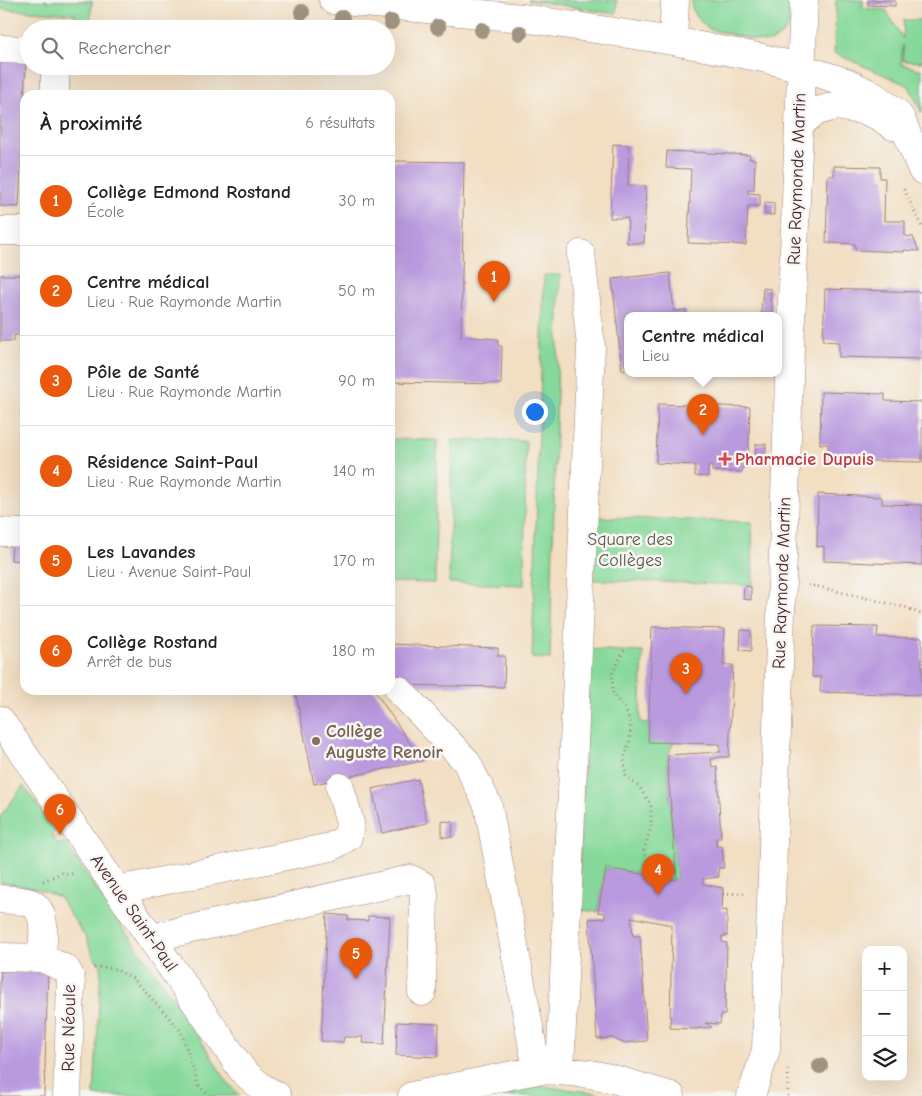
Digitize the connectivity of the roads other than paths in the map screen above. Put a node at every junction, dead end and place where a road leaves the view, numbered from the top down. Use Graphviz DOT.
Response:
graph roads {
  1 [pos="333,0"];
  2 [pos="675,0"];
  3 [pos="804,0"];
  4 [pos="673,41"];
  5 [pos="0,49"];
  6 [pos="20,50"];
  7 [pos="802,68"];
  8 [pos="55,75"];
  9 [pos="55,90"];
  10 [pos="799,124"];
  11 [pos="918,160"];
  12 [pos="0,231"];
  13 [pos="20,231"];
  14 [pos="581,254"];
  15 [pos="0,532"];
  16 [pos="20,533"];
  17 [pos="399,690"];
  18 [pos="0,720"];
  19 [pos="340,787"];
  20 [pos="118,890"];
  21 [pos="0,898"];
  22 [pos="151,938"];
  23 [pos="0,957"];
  24 [pos="42,958"];
  25 [pos="422,992"];
  26 [pos="548,1070"];
  27 [pos="66,1096"];
  28 [pos="277,1096"];
  29 [pos="412,1096"];
  30 [pos="671,1096"];
  31 [pos="751,1096"];
  1 -- 4 [label="street, Rue Raymonde Martin"];
  2 -- 4 [label="street"];
  3 -- 7 [label="street, Rue Raymonde Martin"];
  4 -- 7 [label="street, Rue Raymonde Martin"];
  5 -- 6 [label="street"];
  7 -- 10 [label="street, Rue Raymonde Martin"];
  7 -- 11 [label="street"];
  8 -- 9 [label="street"];
  10 -- 11 [label="street"];
  10 -- 31 [label="street, Rue Raymonde Martin"];
  12 -- 13 [label="street"];
  14 -- 26 [label="street"];
  15 -- 16 [label="street"];
  17 -- 26 [label="street"];
  18 -- 20 [label="street, Avenue Saint-Paul"];
  19 -- 20 [label="street"];
  20 -- 22 [label="street, Avenue Saint-Paul"];
  21 -- 24 [label="street"];
  22 -- 25 [label="street"];
  22 -- 28 [label="street, Avenue Saint-Paul"];
  23 -- 24 [label="street, Rue Néoule"];
  24 -- 27 [label="street, Rue Néoule"];
  26 -- 29 [label="street"];
  26 -- 30 [label="street"];
}
